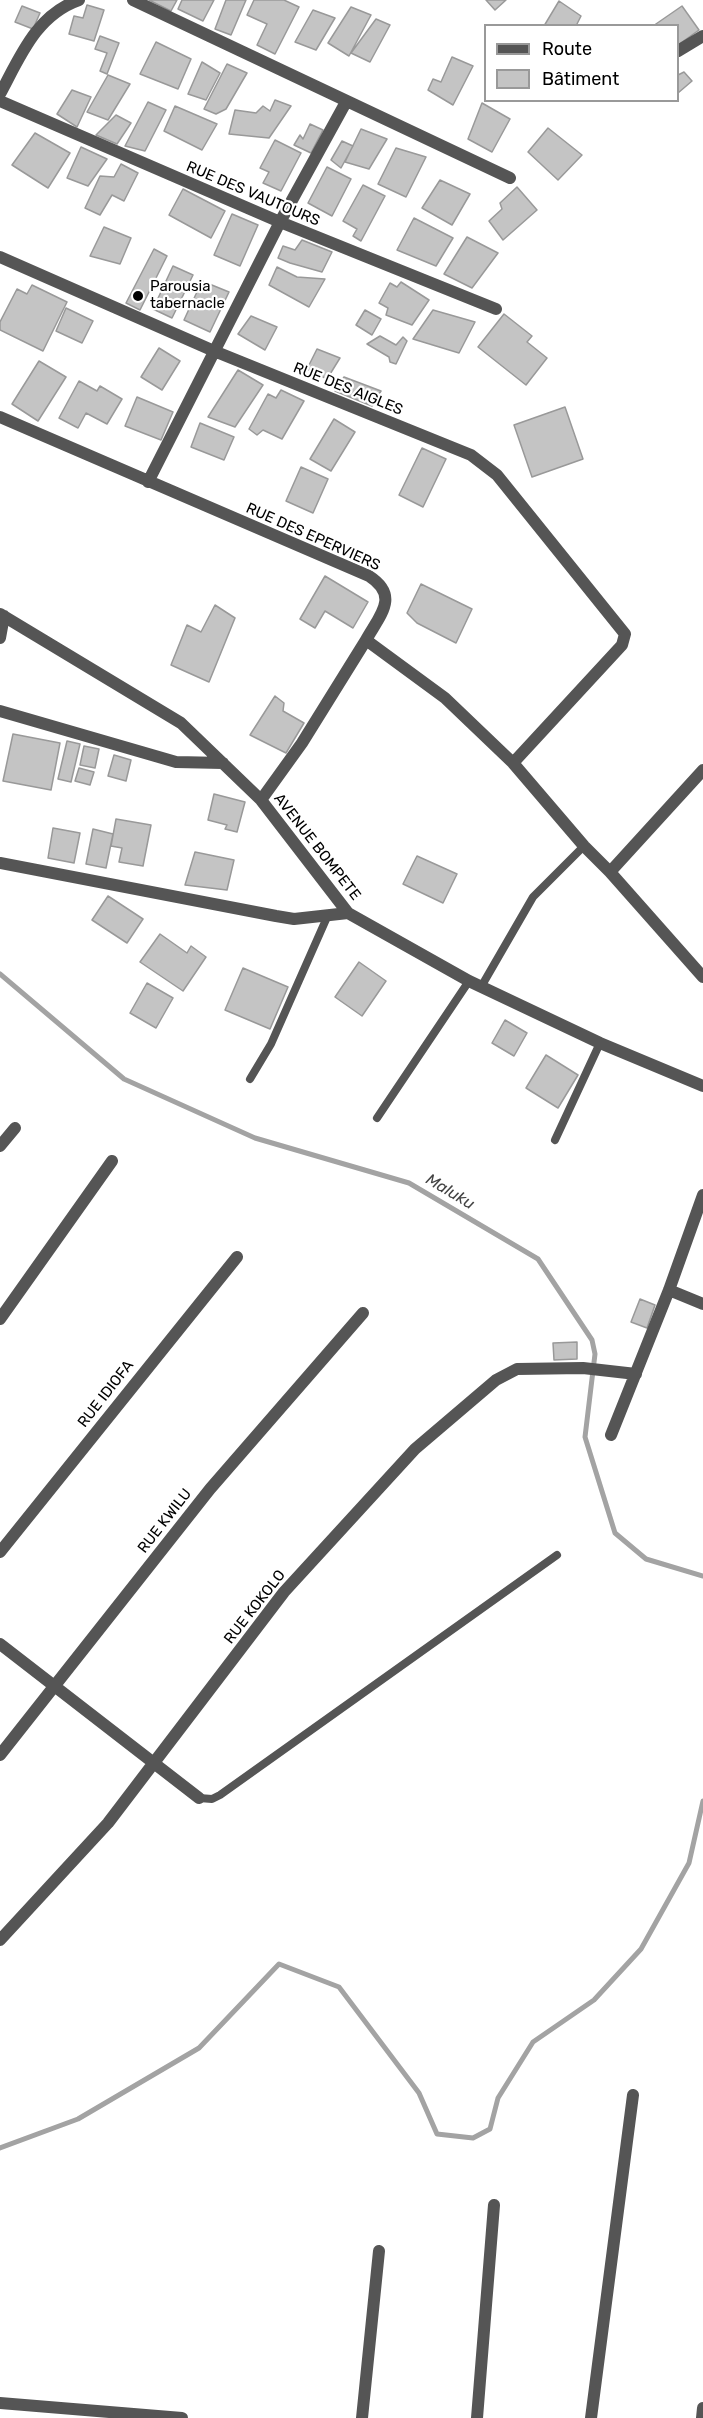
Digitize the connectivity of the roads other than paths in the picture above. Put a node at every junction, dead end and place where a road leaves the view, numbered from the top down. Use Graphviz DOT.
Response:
graph roads {
  1 [pos="79,0"];
  2 [pos="133,0"];
  3 [pos="703,36"];
  4 [pos="679,50"];
  5 [pos="0,94"];
  6 [pos="0,101"];
  7 [pos="346,102"];
  8 [pos="510,178"];
  9 [pos="280,222"];
  10 [pos="0,257"];
  11 [pos="496,309"];
  12 [pos="214,351"];
  13 [pos="0,417"];
  14 [pos="148,482"];
  15 [pos="2,615"];
  16 [pos="0,638"];
  17 [pos="366,640"];
  18 [pos="0,711"];
  19 [pos="224,763"];
  20 [pos="513,763"];
  21 [pos="703,770"];
  22 [pos="261,800"];
  23 [pos="584,846"];
  24 [pos="0,863"];
  25 [pos="610,872"];
  26 [pos="348,913"];
  27 [pos="328,915"];
  28 [pos="703,977"];
  29 [pos="469,981"];
  30 [pos="482,987"];
  31 [pos="600,1043"];
  32 [pos="250,1079"];
  33 [pos="703,1086"];
  34 [pos="377,1118"];
  35 [pos="15,1128"];
  36 [pos="555,1140"];
  37 [pos="0,1146"];
  38 [pos="112,1161"];
  39 [pos="703,1195"];
  40 [pos="237,1257"];
  41 [pos="669,1290"];
  42 [pos="703,1304"];
  43 [pos="363,1313"];
  44 [pos="0,1319"];
  45 [pos="636,1374"];
  46 [pos="611,1435"];
  47 [pos="0,1552"];
  48 [pos="557,1555"];
  49 [pos="0,1644"];
  50 [pos="54,1686"];
  51 [pos="0,1755"];
  52 [pos="153,1765"];
  53 [pos="199,1798"];
  54 [pos="0,1940"];
  55 [pos="633,2095"];
  56 [pos="494,2205"];
  57 [pos="379,2251"];
  58 [pos="0,2403"];
  59 [pos="703,2408"];
  60 [pos="182,2418"];
  61 [pos="362,2418"];
  62 [pos="477,2418"];
  63 [pos="591,2418"];
  64 [pos="702,2418"];
  1 -- 5 [label="street"];
  2 -- 7 [label="street"];
  3 -- 4 [label="street"];
  6 -- 9 [label="street, RUE DES VAUTOURS"];
  7 -- 8 [label="street"];
  7 -- 9 [label="street"];
  9 -- 11 [label="street, RUE DES VAUTOURS"];
  9 -- 12 [label="street"];
  10 -- 12 [label="street, RUE DES AIGLES"];
  12 -- 14 [label="street"];
  12 -- 20 [label="street, RUE DES AIGLES"];
  13 -- 14 [label="street, RUE DES EPERVIERS"];
  14 -- 17 [label="street, RUE DES EPERVIERS"];
  15 -- 16 [label="street"];
  15 -- 19 [label="street, AVENUE BOMPETE"];
  17 -- 20 [label="street"];
  17 -- 22 [label="street, RUE DES EPERVIERS"];
  18 -- 19 [label="street"];
  19 -- 22 [label="street, AVENUE BOMPETE"];
  20 -- 23 [label="street"];
  21 -- 25 [label="street"];
  22 -- 26 [label="street, AVENUE BOMPETE"];
  23 -- 25 [label="street"];
  23 -- 30 [label="lane"];
  24 -- 27 [label="street"];
  25 -- 28 [label="street"];
  26 -- 27 [label="street"];
  26 -- 29 [label="street, AVENUE BOMPETE"];
  27 -- 32 [label="lane"];
  29 -- 30 [label="street, AVENUE BOMPETE"];
  29 -- 34 [label="lane"];
  30 -- 31 [label="street, AVENUE BOMPETE"];
  31 -- 33 [label="street, AVENUE BOMPETE"];
  31 -- 36 [label="lane"];
  35 -- 37 [label="street"];
  38 -- 44 [label="street"];
  39 -- 41 [label="street"];
  40 -- 47 [label="street, RUE IDIOFA"];
  41 -- 42 [label="street"];
  41 -- 45 [label="street"];
  43 -- 50 [label="street, RUE KWILU"];
  45 -- 46 [label="street"];
  45 -- 52 [label="street, RUE KOKOLO"];
  48 -- 53 [label="lane"];
  49 -- 50 [label="street"];
  50 -- 51 [label="street, RUE KWILU"];
  50 -- 52 [label="street"];
  52 -- 53 [label="street"];
  52 -- 54 [label="street, RUE KOKOLO"];
  55 -- 63 [label="street"];
  56 -- 62 [label="street"];
  57 -- 61 [label="street"];
  58 -- 60 [label="street"];
  59 -- 64 [label="street"];
}
